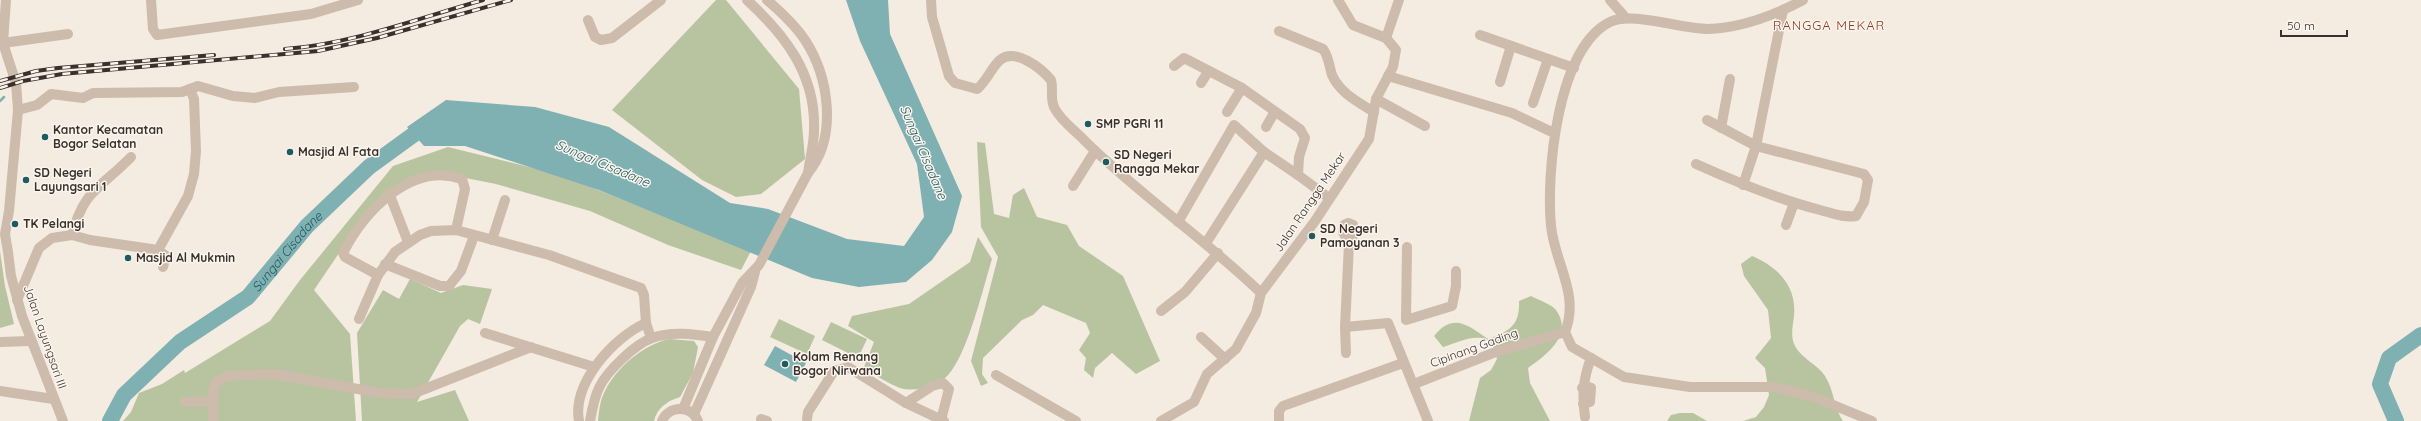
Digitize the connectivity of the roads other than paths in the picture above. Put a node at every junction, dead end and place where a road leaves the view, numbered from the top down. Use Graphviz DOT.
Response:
graph roads {
  1 [pos="6,0"];
  2 [pos="151,0"];
  3 [pos="358,0"];
  4 [pos="661,0"];
  5 [pos="747,0"];
  6 [pos="767,0"];
  7 [pos="931,0"];
  8 [pos="1338,0"];
  9 [pos="1399,0"];
  10 [pos="1610,0"];
  11 [pos="1803,0"];
  12 [pos="332,3"];
  13 [pos="1783,10"];
  14 [pos="1625,17"];
  15 [pos="588,20"];
  16 [pos="1279,32"];
  17 [pos="68,34"];
  18 [pos="1480,35"];
  19 [pos="1386,38"];
  20 [pos="3,43"];
  21 [pos="1511,46"];
  22 [pos="1548,59"];
  23 [pos="1174,66"];
  24 [pos="1574,68"];
  25 [pos="1208,72"];
  26 [pos="1388,76"];
  27 [pos="1730,79"];
  28 [pos="1500,82"];
  29 [pos="1201,83"];
  30 [pos="354,87"];
  31 [pos="1242,88"];
  32 [pos="190,89"];
  33 [pos="1376,99"];
  34 [pos="1533,103"];
  35 [pos="18,110"];
  36 [pos="1227,112"];
  37 [pos="1374,112"];
  38 [pos="1274,113"];
  39 [pos="1707,120"];
  40 [pos="1425,126"];
  41 [pos="1266,127"];
  42 [pos="1722,128"];
  43 [pos="1554,133"];
  44 [pos="1756,146"];
  45 [pos="1095,151"];
  46 [pos="1264,152"];
  47 [pos="131,157"];
  48 [pos="1696,164"];
  49 [pos="808,172"];
  50 [pos="1298,176"];
  51 [pos="1743,185"];
  52 [pos="1073,186"];
  53 [pos="390,193"];
  54 [pos="1329,198"];
  55 [pos="505,200"];
  56 [pos="1794,203"];
  57 [pos="1178,222"];
  58 [pos="1786,225"];
  59 [pos="456,230"];
  60 [pos="72,235"];
  61 [pos="474,236"];
  62 [pos="492,240"];
  63 [pos="408,242"];
  64 [pos="1206,243"];
  65 [pos="1349,244"];
  66 [pos="1407,247"];
  67 [pos="158,250"];
  68 [pos="1218,253"];
  69 [pos="385,264"];
  70 [pos="163,267"];
  71 [pos="757,269"];
  72 [pos="1456,271"];
  73 [pos="378,275"];
  74 [pos="1261,293"];
  75 [pos="17,300"];
  76 [pos="1161,311"];
  77 [pos="359,319"];
  78 [pos="1406,320"];
  79 [pos="646,323"];
  80 [pos="1388,323"];
  81 [pos="1345,326"];
  82 [pos="1565,332"];
  83 [pos="485,333"];
  84 [pos="713,337"];
  85 [pos="1201,337"];
  86 [pos="651,338"];
  87 [pos="31,341"];
  88 [pos="0,342"];
  89 [pos="531,347"];
  90 [pos="1346,354"];
  91 [pos="1225,358"];
  92 [pos="1591,358"];
  93 [pos="1403,363"];
  94 [pos="594,367"];
  95 [pos="996,375"];
  96 [pos="1414,384"];
  97 [pos="0,391"];
  98 [pos="53,399"];
  99 [pos="212,401"];
  100 [pos="185,402"];
  101 [pos="906,403"];
  102 [pos="683,409"];
  103 [pos="696,417"];
  104 [pos="1585,417"];
  105 [pos="806,420"];
  106 [pos="942,420"];
  107 [pos="63,421"];
  108 [pos="213,421"];
  109 [pos="579,421"];
  110 [pos="590,421"];
  111 [pos="662,421"];
  112 [pos="1076,421"];
  113 [pos="1161,421"];
  114 [pos="1279,421"];
  115 [pos="1427,421"];
  116 [pos="1872,421"];
  1 -- 20 [label="street, Jalan Layungsari III"];
  2 -- 12 [label="street"];
  3 -- 12 [label="street"];
  4 -- 15 [label="street"];
  5 -- 49 [label="street"];
  6 -- 49 [label="street"];
  7 -- 45 [label="street"];
  8 -- 19 [label="street"];
  9 -- 19 [label="street"];
  10 -- 14 [label="street"];
  11 -- 13 [label="street"];
  13 -- 14 [label="street"];
  13 -- 44 [label="street"];
  14 -- 24 [label="street"];
  16 -- 37 [label="street"];
  17 -- 20 [label="street"];
  18 -- 21 [label="street"];
  19 -- 26 [label="street, Jalan Rangga Mekar"];
  20 -- 35 [label="street, Jalan Layungsari III"];
  21 -- 22 [label="street"];
  21 -- 28 [label="street"];
  22 -- 24 [label="street"];
  22 -- 34 [label="street"];
  23 -- 25 [label="street"];
  24 -- 43 [label="street"];
  25 -- 29 [label="street"];
  25 -- 31 [label="street"];
  26 -- 33 [label="street, Jalan Rangga Mekar"];
  26 -- 43 [label="street"];
  27 -- 42 [label="street"];
  30 -- 32 [label="street"];
  31 -- 36 [label="street"];
  31 -- 38 [label="street"];
  32 -- 35 [label="street"];
  32 -- 67 [label="street"];
  33 -- 37 [label="street, Jalan Rangga Mekar"];
  33 -- 40 [label="street"];
  35 -- 75 [label="street, Jalan Layungsari III"];
  37 -- 54 [label="street, Jalan Rangga Mekar"];
  38 -- 41 [label="street"];
  38 -- 50 [label="street"];
  39 -- 42 [label="street"];
  42 -- 44 [label="street"];
  43 -- 82 [label="street"];
  44 -- 51 [label="street"];
  44 -- 56 [label="street"];
  45 -- 52 [label="street"];
  45 -- 57 [label="street"];
  46 -- 50 [label="street"];
  46 -- 57 [label="street"];
  46 -- 64 [label="street"];
  47 -- 60 [label="street"];
  48 -- 51 [label="street"];
  49 -- 71 [label="street"];
  50 -- 54 [label="street"];
  51 -- 56 [label="street"];
  53 -- 59 [label="street"];
  53 -- 63 [label="street"];
  53 -- 73 [label="street"];
  54 -- 74 [label="street, Jalan Rangga Mekar"];
  55 -- 62 [label="street"];
  56 -- 58 [label="street"];
  57 -- 64 [label="street"];
  59 -- 61 [label="street"];
  59 -- 63 [label="street"];
  60 -- 67 [label="street"];
  60 -- 75 [label="street"];
  61 -- 62 [label="street"];
  61 -- 69 [label="street"];
  62 -- 79 [label="street"];
  63 -- 69 [label="street"];
  64 -- 68 [label="street"];
  65 -- 81 [label="street"];
  66 -- 78 [label="street"];
  67 -- 70 [label="street"];
  68 -- 74 [label="street"];
  68 -- 76 [label="street"];
  69 -- 73 [label="street"];
  71 -- 84 [label="street"];
  71 -- 103 [label="street"];
  72 -- 78 [label="street"];
  73 -- 77 [label="street"];
  74 -- 91 [label="street, Jalan Rangga Mekar"];
  75 -- 87 [label="street, Jalan Layungsari III"];
  78 -- 80 [label="street"];
  79 -- 86 [label="street"];
  79 -- 94 [label="street"];
  80 -- 81 [label="street"];
  80 -- 93 [label="street"];
  81 -- 90 [label="street"];
  82 -- 92 [label="street"];
  82 -- 96 [label="street, Cipinang Gading"];
  83 -- 89 [label="street"];
  84 -- 86 [label="street"];
  84 -- 102 [label="street"];
  85 -- 91 [label="street"];
  86 -- 110 [label="street"];
  87 -- 88 [label="street"];
  87 -- 98 [label="street, Jalan Layungsari III"];
  89 -- 94 [label="street"];
  89 -- 99 [label="street"];
  91 -- 113 [label="street, Jalan Rangga Mekar"];
  92 -- 104 [label="street"];
  92 -- 116 [label="street"];
  93 -- 96 [label="street"];
  93 -- 114 [label="street"];
  94 -- 109 [label="street"];
  95 -- 112 [label="street"];
  96 -- 115 [label="street"];
  97 -- 98 [label="street"];
  98 -- 107 [label="street, Jalan Layungsari III"];
  99 -- 100 [label="street"];
  99 -- 108 [label="street"];
  101 -- 105 [label="street"];
  101 -- 106 [label="street"];
  101 -- 106 [label="street"];
  102 -- 103 [label="street"];
  102 -- 111 [label="street"];
}
